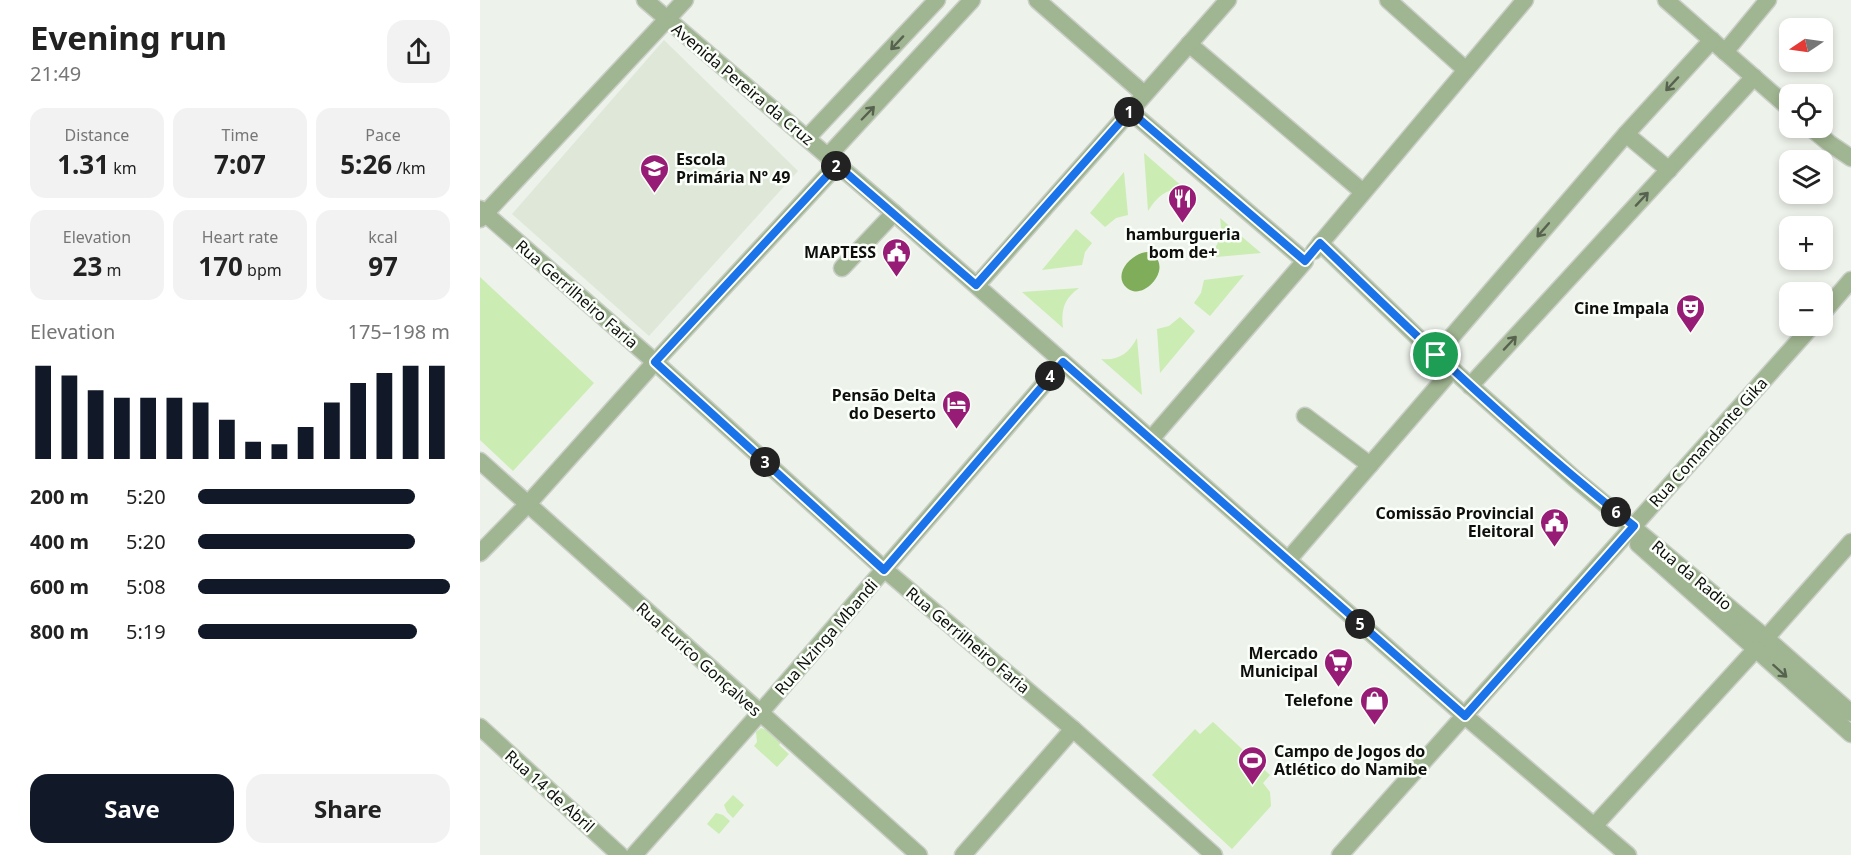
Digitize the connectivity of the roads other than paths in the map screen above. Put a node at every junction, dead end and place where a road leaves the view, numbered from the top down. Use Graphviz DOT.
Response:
graph roads {
  1 [pos="645,0"];
  2 [pos="685,0"];
  3 [pos="937,0"];
  4 [pos="972,0"];
  5 [pos="1037,0"];
  6 [pos="1228,0"];
  7 [pos="1388,0"];
  8 [pos="1525,0"];
  9 [pos="1666,0"];
  10 [pos="1768,0"];
  11 [pos="667,20"];
  12 [pos="1712,40"];
  13 [pos="1189,44"];
  14 [pos="1725,52"];
  15 [pos="1466,70"];
  16 [pos="1754,77"];
  17 [pos="1144,94"];
  18 [pos="1779,99"];
  19 [pos="1130,111"];
  20 [pos="1626,134"];
  21 [pos="808,137"];
  22 [pos="1823,138"];
  23 [pos="1829,143"];
  24 [pos="1851,158"];
  25 [pos="832,160"];
  26 [pos="1669,170"];
  27 [pos="1851,170"];
  28 [pos="1363,192"];
  29 [pos="894,213"];
  30 [pos="482,214"];
  31 [pos="1320,243"];
  32 [pos="1305,261"];
  33 [pos="842,268"];
  34 [pos="976,285"];
  35 [pos="1848,285"];
  36 [pos="1833,302"];
  37 [pos="1803,336"];
  38 [pos="1436,355"];
  39 [pos="655,362"];
  40 [pos="1063,362"];
  41 [pos="1452,370"];
  42 [pos="1470,386"];
  43 [pos="1305,416"];
  44 [pos="1151,439"];
  45 [pos="480,461"];
  46 [pos="1370,465"];
  47 [pos="526,505"];
  48 [pos="1630,530"];
  49 [pos="1851,542"];
  50 [pos="480,553"];
  51 [pos="1288,560"];
  52 [pos="884,570"];
  53 [pos="1761,643"];
  54 [pos="760,713"];
  55 [pos="1851,713"];
  56 [pos="1465,716"];
  57 [pos="480,727"];
  58 [pos="1073,729"];
  59 [pos="1851,734"];
  60 [pos="1594,826"];
  61 [pos="621,855"];
  62 [pos="634,855"];
  63 [pos="919,855"];
  64 [pos="963,855"];
  65 [pos="1214,855"];
  66 [pos="1340,855"];
  67 [pos="1628,855"];
  1 -- 11 [label="street, Avenida Pereira da Cruz"];
  2 -- 11 [label="street"];
  3 -- 21 [label="street, one-way"];
  25 -- 4 [label="street, one-way"];
  5 -- 17 [label="street"];
  6 -- 13 [label="street"];
  7 -- 15 [label="street"];
  8 -- 15 [label="street"];
  9 -- 12 [label="street"];
  10 -- 14 [label="street"];
  11 -- 21 [label="street, Avenida Pereira da Cruz"];
  11 -- 30 [label="street"];
  12 -- 14 [label="street"];
  12 -- 20 [label="street, one-way"];
  13 -- 17 [label="street"];
  13 -- 28 [label="street"];
  14 -- 16 [label="street"];
  15 -- 28 [label="street"];
  16 -- 18 [label="street"];
  16 -- 26 [label="street"];
  17 -- 19 [label="street"];
  19 -- 32 [label="street"];
  19 -- 34 [label="street"];
  20 -- 26 [label="street"];
  20 -- 38 [label="street, one-way"];
  21 -- 25 [label="street, Avenida Pereira da Cruz"];
  22 -- 23 [label="street"];
  23 -- 24 [label="street"];
  23 -- 27 [label="street"];
  25 -- 29 [label="street, Avenida Pereira da Cruz"];
  25 -- 39 [label="street"];
  42 -- 26 [label="street, one-way"];
  28 -- 31 [label="street"];
  29 -- 33 [label="street"];
  29 -- 34 [label="street, Avenida Pereira da Cruz"];
  30 -- 39 [label="street, Rua Gerrilheiro Faria"];
  31 -- 32 [label="street"];
  31 -- 38 [label="street, Rua da Radio"];
  32 -- 44 [label="street"];
  34 -- 40 [label="street, Avenida Pereira da Cruz"];
  35 -- 36 [label="street"];
  37 -- 48 [label="street, Rua Comandante Gika"];
  38 -- 41 [label="street, Rua da Radio"];
  39 -- 47 [label="street"];
  39 -- 52 [label="street, Rua Gerrilheiro Faria"];
  40 -- 44 [label="street, Avenida Pereira da Cruz"];
  40 -- 52 [label="street, Rua Nzinga Mbandi"];
  41 -- 42 [label="street, Rua da Radio"];
  41 -- 46 [label="street"];
  42 -- 48 [label="street, Rua da Radio"];
  43 -- 46 [label="street"];
  44 -- 51 [label="street, Avenida Pereira da Cruz"];
  45 -- 47 [label="street, Rua Eurico Gonçalves"];
  46 -- 51 [label="street"];
  47 -- 50 [label="street"];
  47 -- 54 [label="street, Rua Eurico Gonçalves"];
  48 -- 53 [label="street, Rua da Radio"];
  48 -- 56 [label="street, Rua Comandante Gika"];
  49 -- 53 [label="street"];
  51 -- 56 [label="street, Avenida Pereira da Cruz"];
  52 -- 54 [label="street, Rua Nzinga Mbandi"];
  52 -- 58 [label="street, Rua Gerrilheiro Faria"];
  53 -- 55 [label="street, Rua da Radio"];
  53 -- 59 [label="street, Rua da Radio, one-way"];
  53 -- 60 [label="street"];
  54 -- 62 [label="street, Rua Nzinga Mbandi"];
  54 -- 63 [label="street, Rua Eurico Gonçalves"];
  56 -- 60 [label="street, Avenida Pereira da Cruz"];
  56 -- 66 [label="street, Rua Comandante Gika"];
  57 -- 61 [label="street, Rua 14 de Abril"];
  58 -- 64 [label="street"];
  58 -- 65 [label="street, Rua Gerrilheiro Faria"];
  60 -- 67 [label="street, Avenida Pereira da Cruz"];
}
